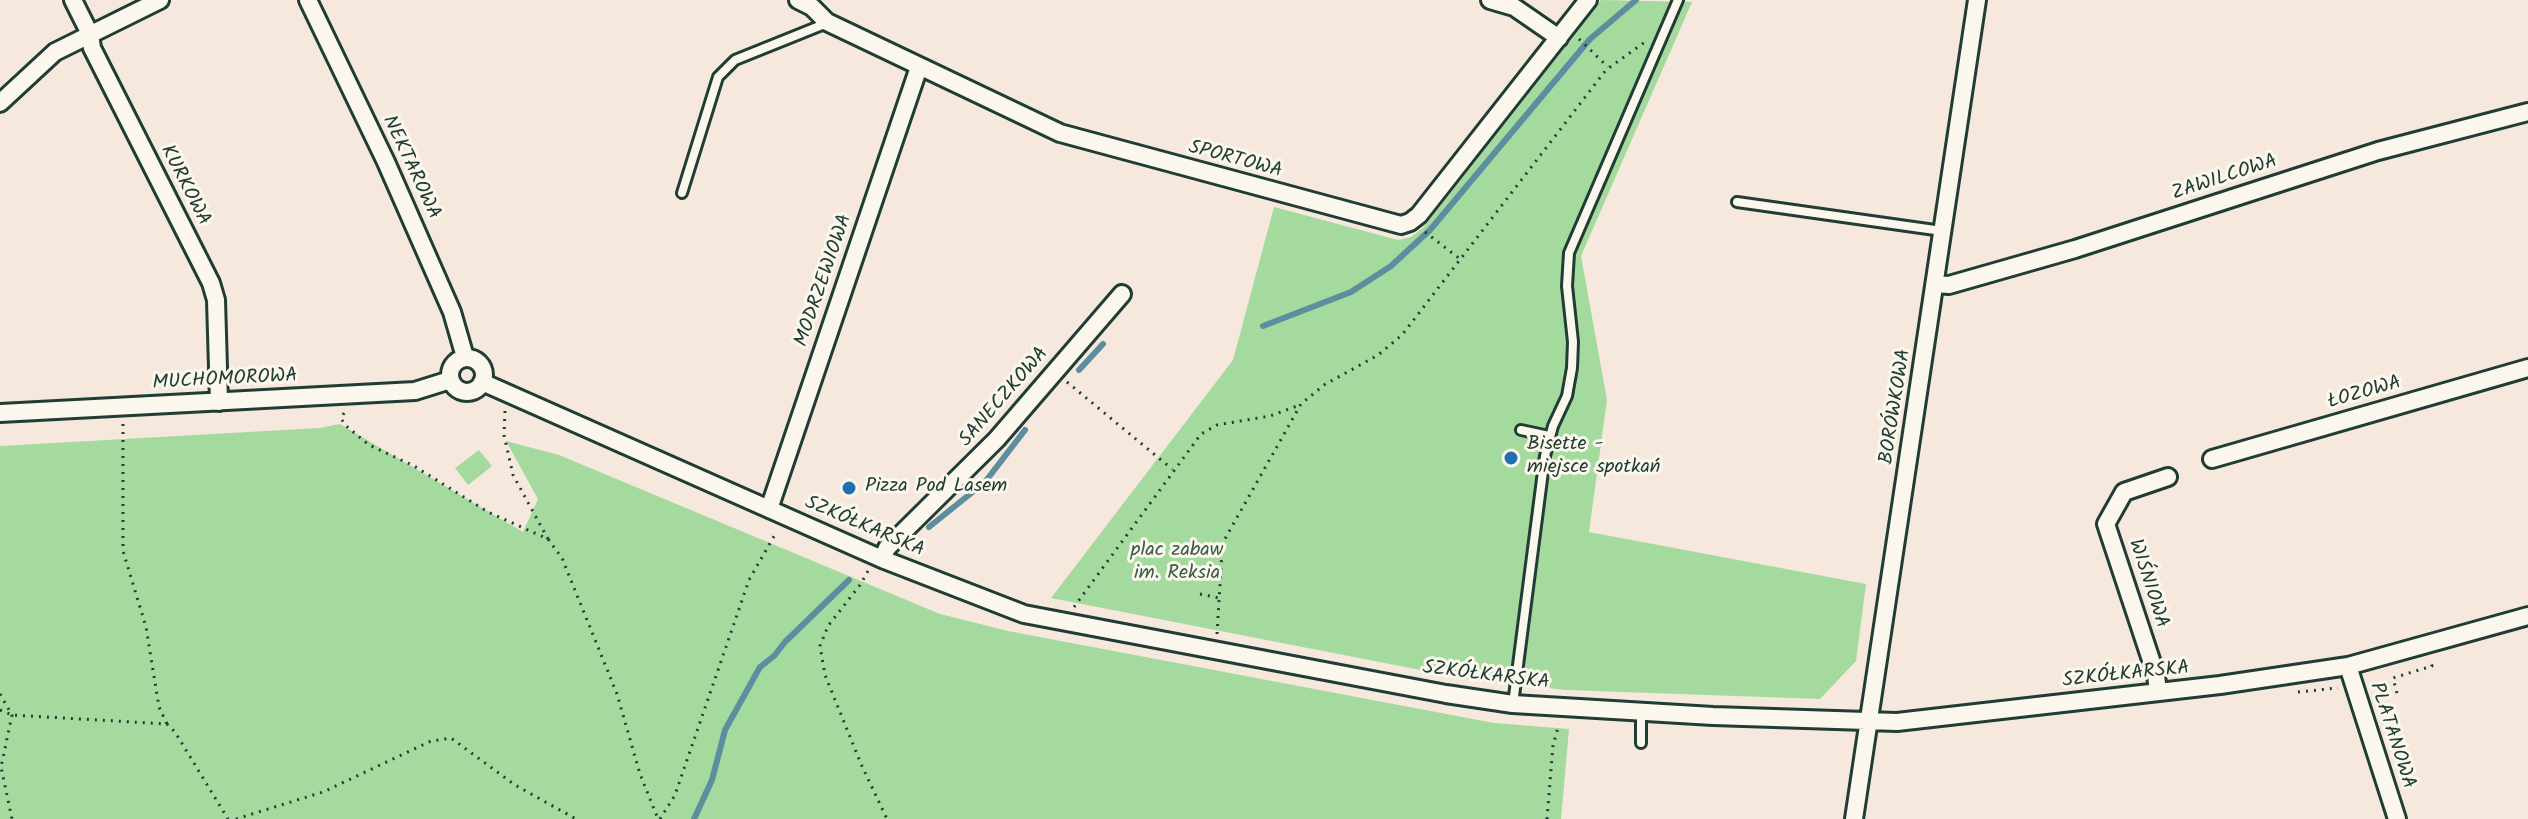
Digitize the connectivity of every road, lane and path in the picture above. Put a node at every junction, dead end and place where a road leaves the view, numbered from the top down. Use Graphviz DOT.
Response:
graph roads {
  1 [pos="73,0"];
  2 [pos="160,0"];
  3 [pos="308,0"];
  4 [pos="798,0"];
  5 [pos="1490,0"];
  6 [pos="1588,0"];
  7 [pos="1678,0"];
  8 [pos="1977,0"];
  9 [pos="827,22"];
  10 [pos="90,34"];
  11 [pos="1568,38"];
  12 [pos="1648,39"];
  13 [pos="919,67"];
  14 [pos="1608,67"];
  15 [pos="0,103"];
  16 [pos="2528,112"];
  17 [pos="682,193"];
  18 [pos="1737,202"];
  19 [pos="1420,229"];
  20 [pos="1943,231"];
  21 [pos="1460,259"];
  22 [pos="1935,284"];
  23 [pos="1122,294"];
  24 [pos="465,357"];
  25 [pos="2528,368"];
  26 [pos="1055,372"];
  27 [pos="450,380"];
  28 [pos="482,382"];
  29 [pos="219,402"];
  30 [pos="1301,404"];
  31 [pos="344,411"];
  32 [pos="505,411"];
  33 [pos="0,413"];
  34 [pos="123,420"];
  35 [pos="1521,430"];
  36 [pos="1549,436"];
  37 [pos="2212,459"];
  38 [pos="1173,470"];
  39 [pos="2168,477"];
  40 [pos="769,509"];
  41 [pos="777,531"];
  42 [pos="548,539"];
  43 [pos="882,559"];
  44 [pos="868,571"];
  45 [pos="1200,594"];
  46 [pos="1219,598"];
  47 [pos="1074,607"];
  48 [pos="2528,616"];
  49 [pos="1217,634"];
  50 [pos="2431,663"];
  51 [pos="2348,666"];
  52 [pos="2158,692"];
  53 [pos="2397,693"];
  54 [pos="0,694"];
  55 [pos="1513,704"];
  56 [pos="0,710"];
  57 [pos="1641,711"];
  58 [pos="12,715"];
  59 [pos="1560,722"];
  60 [pos="1869,722"];
  61 [pos="167,724"];
  62 [pos="1641,743"];
  63 [pos="12,819"];
  64 [pos="228,819"];
  65 [pos="236,819"];
  66 [pos="576,819"];
  67 [pos="659,819"];
  68 [pos="887,819"];
  69 [pos="1547,819"];
  70 [pos="1854,819"];
  71 [pos="2397,819"];
  1 -- 10 [label="street, KURKOWA"];
  2 -- 10 [label="street"];
  3 -- 24 [label="street, NEKTAROWA"];
  4 -- 9 [label="street, SPORTOWA"];
  5 -- 11 [label="street"];
  6 -- 11 [label="street, SPORTOWA"];
  7 -- 36 [label="lane"];
  8 -- 20 [label="street, BORÓWKOWA"];
  9 -- 13 [label="street, SPORTOWA"];
  9 -- 17 [label="lane"];
  10 -- 15 [label="street"];
  10 -- 29 [label="street, KURKOWA"];
  11 -- 13 [label="street, SPORTOWA"];
  11 -- 14 [label="path"];
  12 -- 14 [label="path"];
  13 -- 40 [label="street, MODRZEWIOWA"];
  14 -- 21 [label="path"];
  16 -- 22 [label="street, ZAWILCOWA"];
  18 -- 20 [label="lane"];
  19 -- 21 [label="path"];
  20 -- 22 [label="street, BORÓWKOWA"];
  21 -- 30 [label="path"];
  22 -- 60 [label="street, BORÓWKOWA"];
  23 -- 26 [label="street, SANECZKOWA"];
  24 -- 27 [label="street"];
  24 -- 28 [label="street"];
  25 -- 37 [label="street, ŁOZOWA"];
  26 -- 38 [label="path"];
  26 -- 43 [label="street, SANECZKOWA"];
  27 -- 28 [label="street"];
  27 -- 29 [label="street, MUCHOMOROWA"];
  28 -- 40 [label="street, SZKÓŁKARSKA"];
  29 -- 33 [label="street, MUCHOMOROWA"];
  30 -- 38 [label="path"];
  30 -- 46 [label="path"];
  31 -- 42 [label="path"];
  32 -- 42 [label="path"];
  34 -- 61 [label="path"];
  35 -- 36 [label="lane"];
  36 -- 55 [label="lane"];
  38 -- 47 [label="path"];
  39 -- 52 [label="street, WIŚNIOWA"];
  40 -- 43 [label="street, SZKÓŁKARSKA"];
  41 -- 67 [label="path"];
  42 -- 67 [label="path"];
  43 -- 55 [label="street, SZKÓŁKARSKA"];
  44 -- 68 [label="path"];
  45 -- 46 [label="path"];
  46 -- 49 [label="path"];
  48 -- 51 [label="street, SZKÓŁKARSKA"];
  50 -- 53 [label="path"];
  51 -- 52 [label="street, SZKÓŁKARSKA"];
  51 -- 71 [label="street, PLATANOWA"];
  52 -- 60 [label="street, SZKÓŁKARSKA"];
  54 -- 58 [label="path"];
  55 -- 57 [label="street, SZKÓŁKARSKA"];
  56 -- 58 [label="path"];
  57 -- 60 [label="street, SZKÓŁKARSKA"];
  57 -- 62 [label="lane"];
  58 -- 61 [label="path"];
  58 -- 63 [label="path"];
  59 -- 69 [label="path"];
  60 -- 70 [label="street, BORÓWKOWA"];
  61 -- 64 [label="path"];
  65 -- 66 [label="path"];
}
